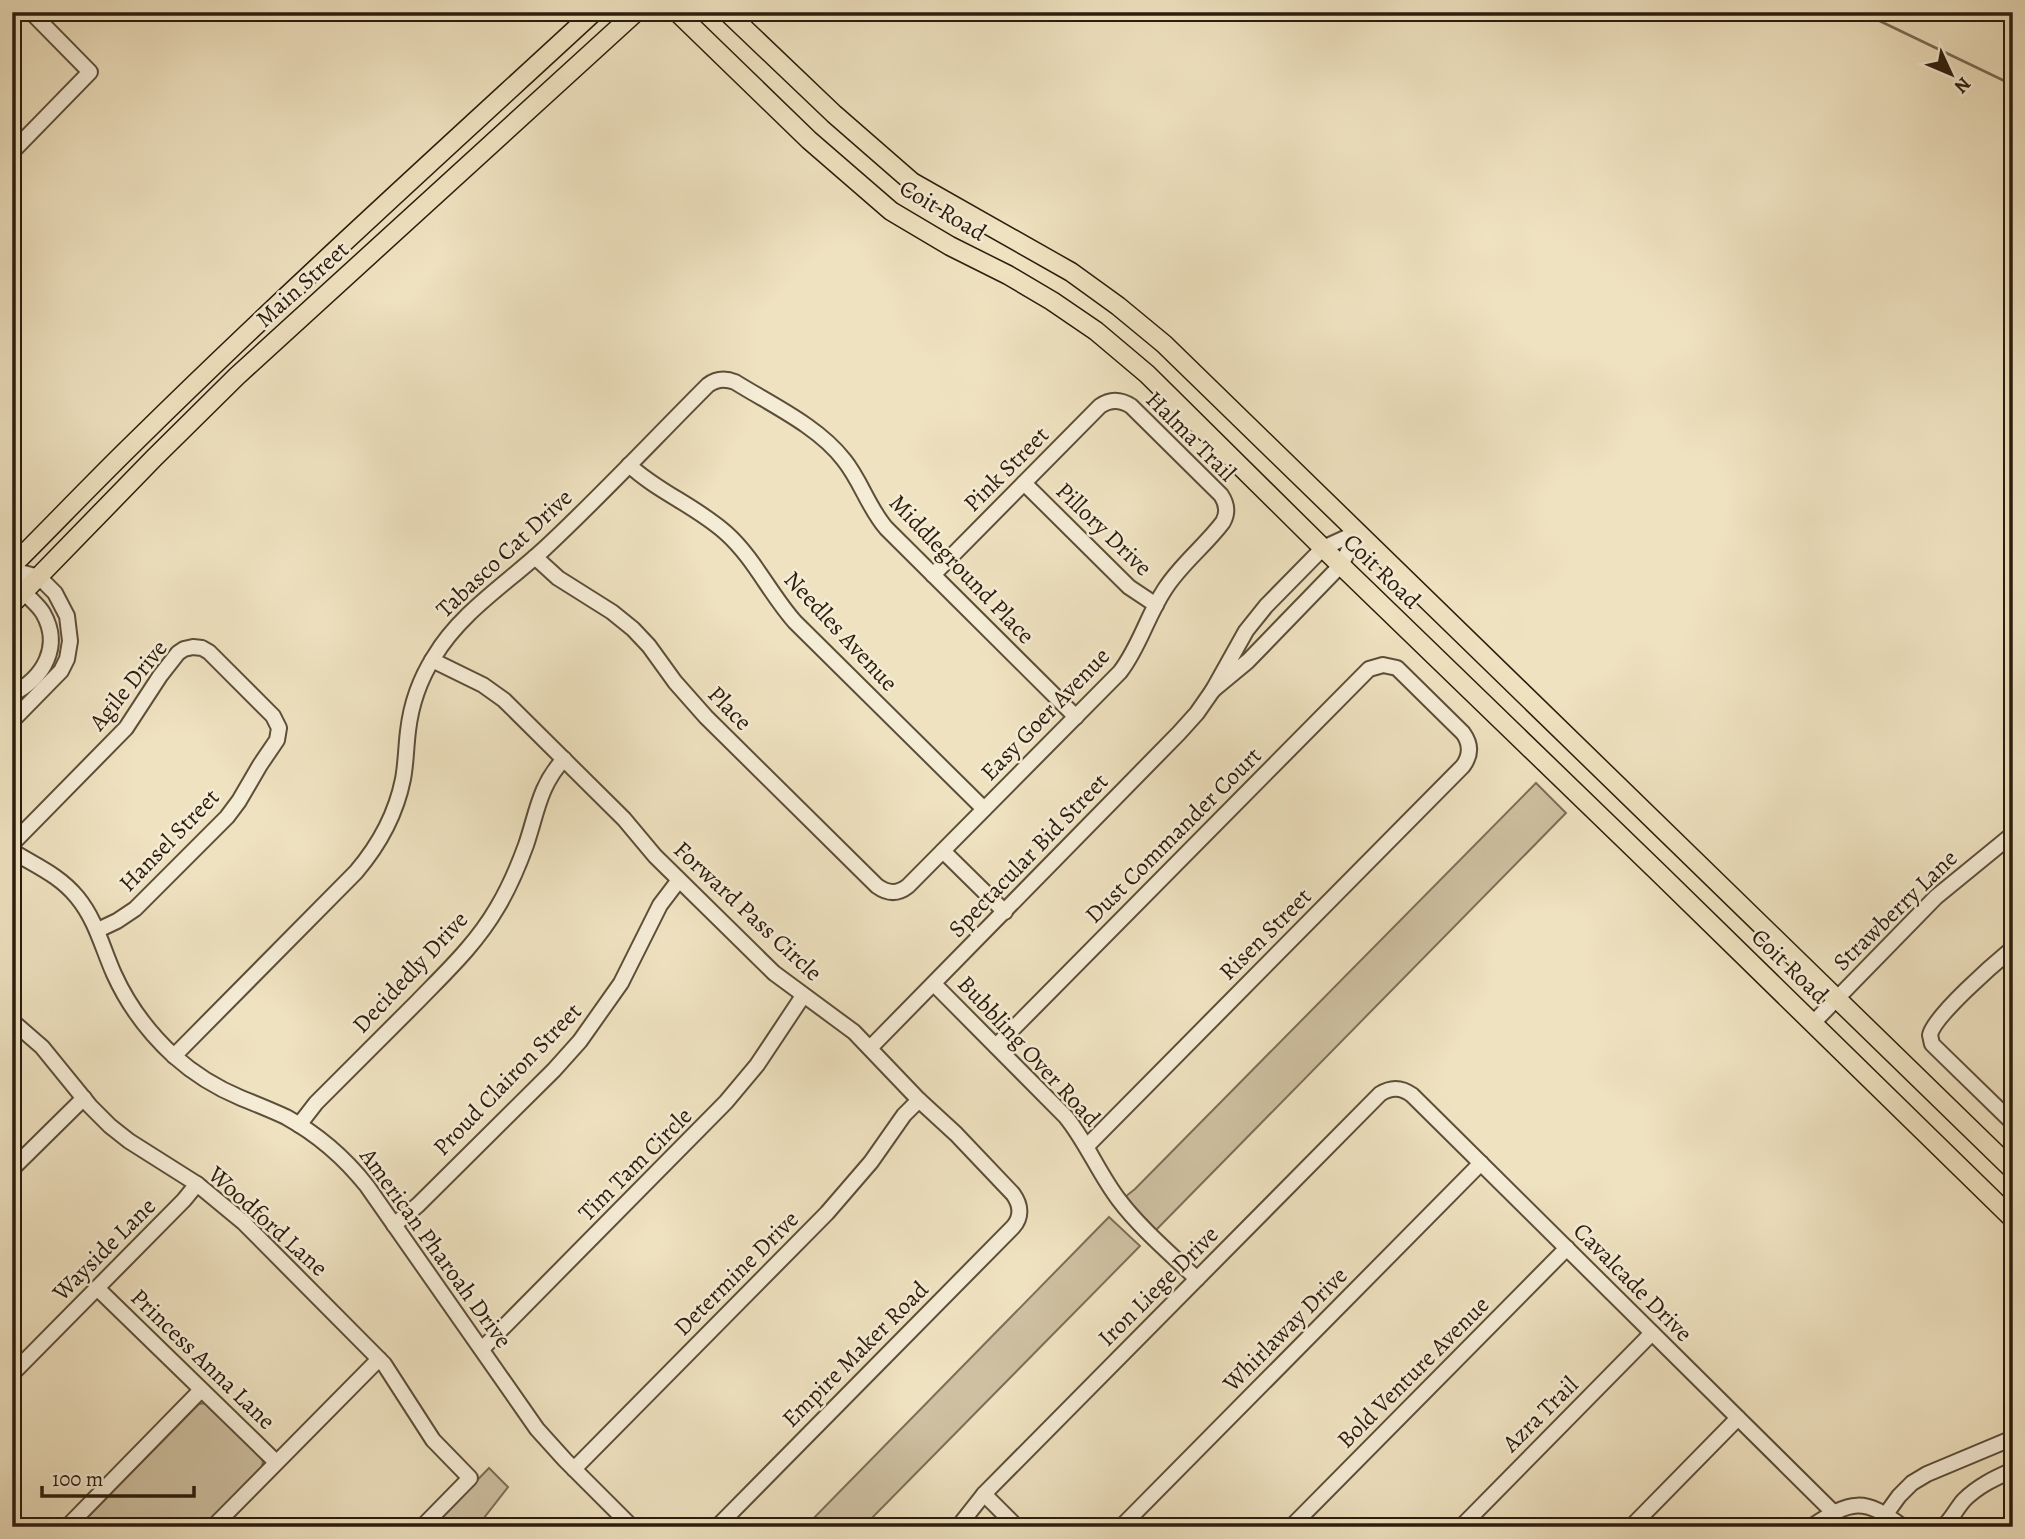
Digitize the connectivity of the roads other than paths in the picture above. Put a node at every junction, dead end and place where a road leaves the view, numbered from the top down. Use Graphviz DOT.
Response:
graph roads {
  1 [pos="31,12"];
  2 [pos="594,12"];
  3 [pos="636,12"];
  4 [pos="677,12"];
  5 [pos="727,12"];
  6 [pos="12,152"];
  7 [pos="423,170"];
  8 [pos="443,190"];
  9 [pos="221,359"];
  10 [pos="237,376"];
  11 [pos="721,379"];
  12 [pos="1116,400"];
  13 [pos="629,465"];
  14 [pos="1024,483"];
  15 [pos="1227,511"];
  16 [pos="1358,533"];
  17 [pos="1323,548"];
  18 [pos="536,557"];
  19 [pos="1341,565"];
  20 [pos="12,570"];
  21 [pos="933,575"];
  22 [pos="39,577"];
  23 [pos="18,598"];
  24 [pos="1156,605"];
  25 [pos="432,660"];
  26 [pos="1213,690"];
  27 [pos="12,694"];
  28 [pos="1076,717"];
  29 [pos="12,722"];
  30 [pos="279,731"];
  31 [pos="1470,750"];
  32 [pos="564,759"];
  33 [pos="984,809"];
  34 [pos="2013,834"];
  35 [pos="12,844"];
  36 [pos="943,851"];
  37 [pos="12,852"];
  38 [pos="679,880"];
  39 [pos="893,892"];
  40 [pos="1005,912"];
  41 [pos="98,930"];
  42 [pos="2013,948"];
  43 [pos="934,984"];
  44 [pos="803,996"];
  45 [pos="1836,998"];
  46 [pos="12,1021"];
  47 [pos="1813,1023"];
  48 [pos="996,1046"];
  49 [pos="870,1048"];
  50 [pos="174,1056"];
  51 [pos="1397,1088"];
  52 [pos="84,1098"];
  53 [pos="919,1100"];
  54 [pos="2013,1123"];
  55 [pos="299,1125"];
  56 [pos="1087,1146"];
  57 [pos="1481,1163"];
  58 [pos="12,1169"];
  59 [pos="2013,1170"];
  60 [pos="197,1184"];
  61 [pos="1020,1210"];
  62 [pos="2013,1219"];
  63 [pos="394,1225"];
  64 [pos="1567,1248"];
  65 [pos="1197,1279"];
  66 [pos="97,1288"];
  67 [pos="1652,1333"];
  68 [pos="482,1349"];
  69 [pos="379,1359"];
  70 [pos="12,1374"];
  71 [pos="201,1390"];
  72 [pos="1738,1418"];
  73 [pos="2013,1438"];
  74 [pos="276,1462"];
  75 [pos="574,1469"];
  76 [pos="2013,1470"];
  77 [pos="984,1494"];
  78 [pos="1834,1513"];
  79 [pos="1886,1514"];
  80 [pos="67,1527"];
  81 [pos="212,1527"];
  82 [pos="422,1527"];
  83 [pos="632,1527"];
  84 [pos="717,1527"];
  85 [pos="958,1527"];
  86 [pos="1017,1527"];
  87 [pos="1121,1527"];
  88 [pos="1291,1527"];
  89 [pos="1461,1527"];
  90 [pos="1631,1527"];
  91 [pos="1811,1527"];
  92 [pos="1903,1527"];
  93 [pos="1943,1527"];
  1 -- 6 [label="street"];
  2 -- 7 [label="main road, Main Street"];
  3 -- 8 [label="main road, Main Street"];
  4 -- 17 [label="main road, Coit Road"];
  5 -- 16 [label="main road, Coit Road"];
  7 -- 8 [label="main road"];
  7 -- 9 [label="main road, Main Street"];
  8 -- 10 [label="main road, Main Street"];
  9 -- 10 [label="main road"];
  9 -- 20 [label="main road, Main Street"];
  10 -- 22 [label="main road, Main Street"];
  11 -- 13 [label="street, Tabasco Cat Drive"];
  11 -- 21 [label="street, Middleground Place"];
  12 -- 14 [label="street, Pink Street"];
  12 -- 15 [label="street, Halma Trail"];
  13 -- 18 [label="street, Tabasco Cat Drive"];
  13 -- 33 [label="street, Needles Avenue"];
  14 -- 21 [label="street, Pink Street"];
  14 -- 24 [label="street, Pillory Drive"];
  15 -- 24 [label="street, Easy Goer Avenue"];
  16 -- 17 [label="street, Spectacular Bid Street"];
  16 -- 19 [label="street, Spectacular Bid Street"];
  16 -- 45 [label="main road, Coit Road"];
  17 -- 19 [label="main road, Coit Road"];
  17 -- 26 [label="street, Spectacular Bid Street"];
  18 -- 25 [label="street, Tabasco Cat Drive"];
  18 -- 39 [label="street, Place"];
  19 -- 26 [label="street, Spectacular Bid Street"];
  19 -- 47 [label="main road, Coit Road"];
  20 -- 22 [label="street"];
  20 -- 23 [label="street"];
  21 -- 28 [label="street, Middleground Place"];
  22 -- 23 [label="main road, Main Street"];
  22 -- 29 [label="street"];
  23 -- 27 [label="street"];
  24 -- 28 [label="street, Easy Goer Avenue"];
  25 -- 32 [label="street, Forward Pass Circle"];
  25 -- 50 [label="street, Tabasco Cat Drive"];
  26 -- 40 [label="street, Spectacular Bid Street"];
  28 -- 33 [label="street, Easy Goer Avenue"];
  30 -- 35 [label="street, Agile Drive"];
  30 -- 41 [label="street, Hansel Street"];
  31 -- 48 [label="street, Dust Commander Court"];
  31 -- 56 [label="street, Risen Street"];
  32 -- 38 [label="street, Forward Pass Circle"];
  32 -- 55 [label="street, Decidedly Drive"];
  33 -- 36 [label="street, Easy Goer Avenue"];
  34 -- 45 [label="street, Strawberry Lane"];
  36 -- 39 [label="street, Easy Goer Avenue"];
  36 -- 40 [label="street"];
  37 -- 41 [label="street, American Pharoah Drive"];
  38 -- 44 [label="street, Forward Pass Circle"];
  38 -- 63 [label="street, Proud Clairon Street"];
  40 -- 43 [label="street, Spectacular Bid Street"];
  41 -- 50 [label="street, American Pharoah Drive"];
  42 -- 54 [label="street"];
  43 -- 48 [label="street, Bubbling Over Road"];
  43 -- 49 [label="street, Spectacular Bid Street"];
  44 -- 49 [label="street, Forward Pass Circle"];
  44 -- 68 [label="street, Tim Tam Circle"];
  45 -- 47 [label="street, Strawberry Lane"];
  45 -- 59 [label="main road, Coit Road"];
  46 -- 52 [label="street, Woodford Lane"];
  47 -- 62 [label="main road, Coit Road"];
  48 -- 56 [label="street, Bubbling Over Road"];
  49 -- 53 [label="street, Forward Pass Circle"];
  50 -- 55 [label="street, American Pharoah Drive"];
  51 -- 57 [label="street, Cavalcade Drive"];
  51 -- 65 [label="street, Iron Liege Drive"];
  52 -- 58 [label="street"];
  52 -- 60 [label="street, Woodford Lane"];
  53 -- 61 [label="street, Forward Pass Circle"];
  53 -- 75 [label="street, Determine Drive"];
  55 -- 63 [label="street, American Pharoah Drive"];
  56 -- 65 [label="street, Bubbling Over Road"];
  57 -- 64 [label="street, Cavalcade Drive"];
  57 -- 87 [label="street, Whirlaway Drive"];
  60 -- 66 [label="street, Wayside Lane"];
  60 -- 69 [label="street, Woodford Lane"];
  61 -- 84 [label="street, Empire Maker Road"];
  63 -- 68 [label="street, American Pharoah Drive"];
  64 -- 67 [label="street, Cavalcade Drive"];
  64 -- 88 [label="street, Bold Venture Avenue"];
  65 -- 77 [label="street, Iron Liege Drive"];
  66 -- 70 [label="street, Wayside Lane"];
  66 -- 71 [label="street, Princess Anna Lane"];
  67 -- 72 [label="street, Cavalcade Drive"];
  67 -- 89 [label="street, Azra Trail"];
  68 -- 75 [label="street, American Pharoah Drive"];
  69 -- 74 [label="street"];
  69 -- 82 [label="street, Woodford Lane"];
  71 -- 74 [label="street, Princess Anna Lane"];
  71 -- 80 [label="street"];
  72 -- 78 [label="street, Cavalcade Drive"];
  72 -- 90 [label="street"];
  73 -- 79 [label="street"];
  74 -- 81 [label="street"];
  75 -- 83 [label="street, American Pharoah Drive"];
  76 -- 93 [label="street"];
  77 -- 85 [label="street, Iron Liege Drive"];
  77 -- 86 [label="street"];
  78 -- 79 [label="street"];
  78 -- 91 [label="street"];
  79 -- 92 [label="street"];
}
